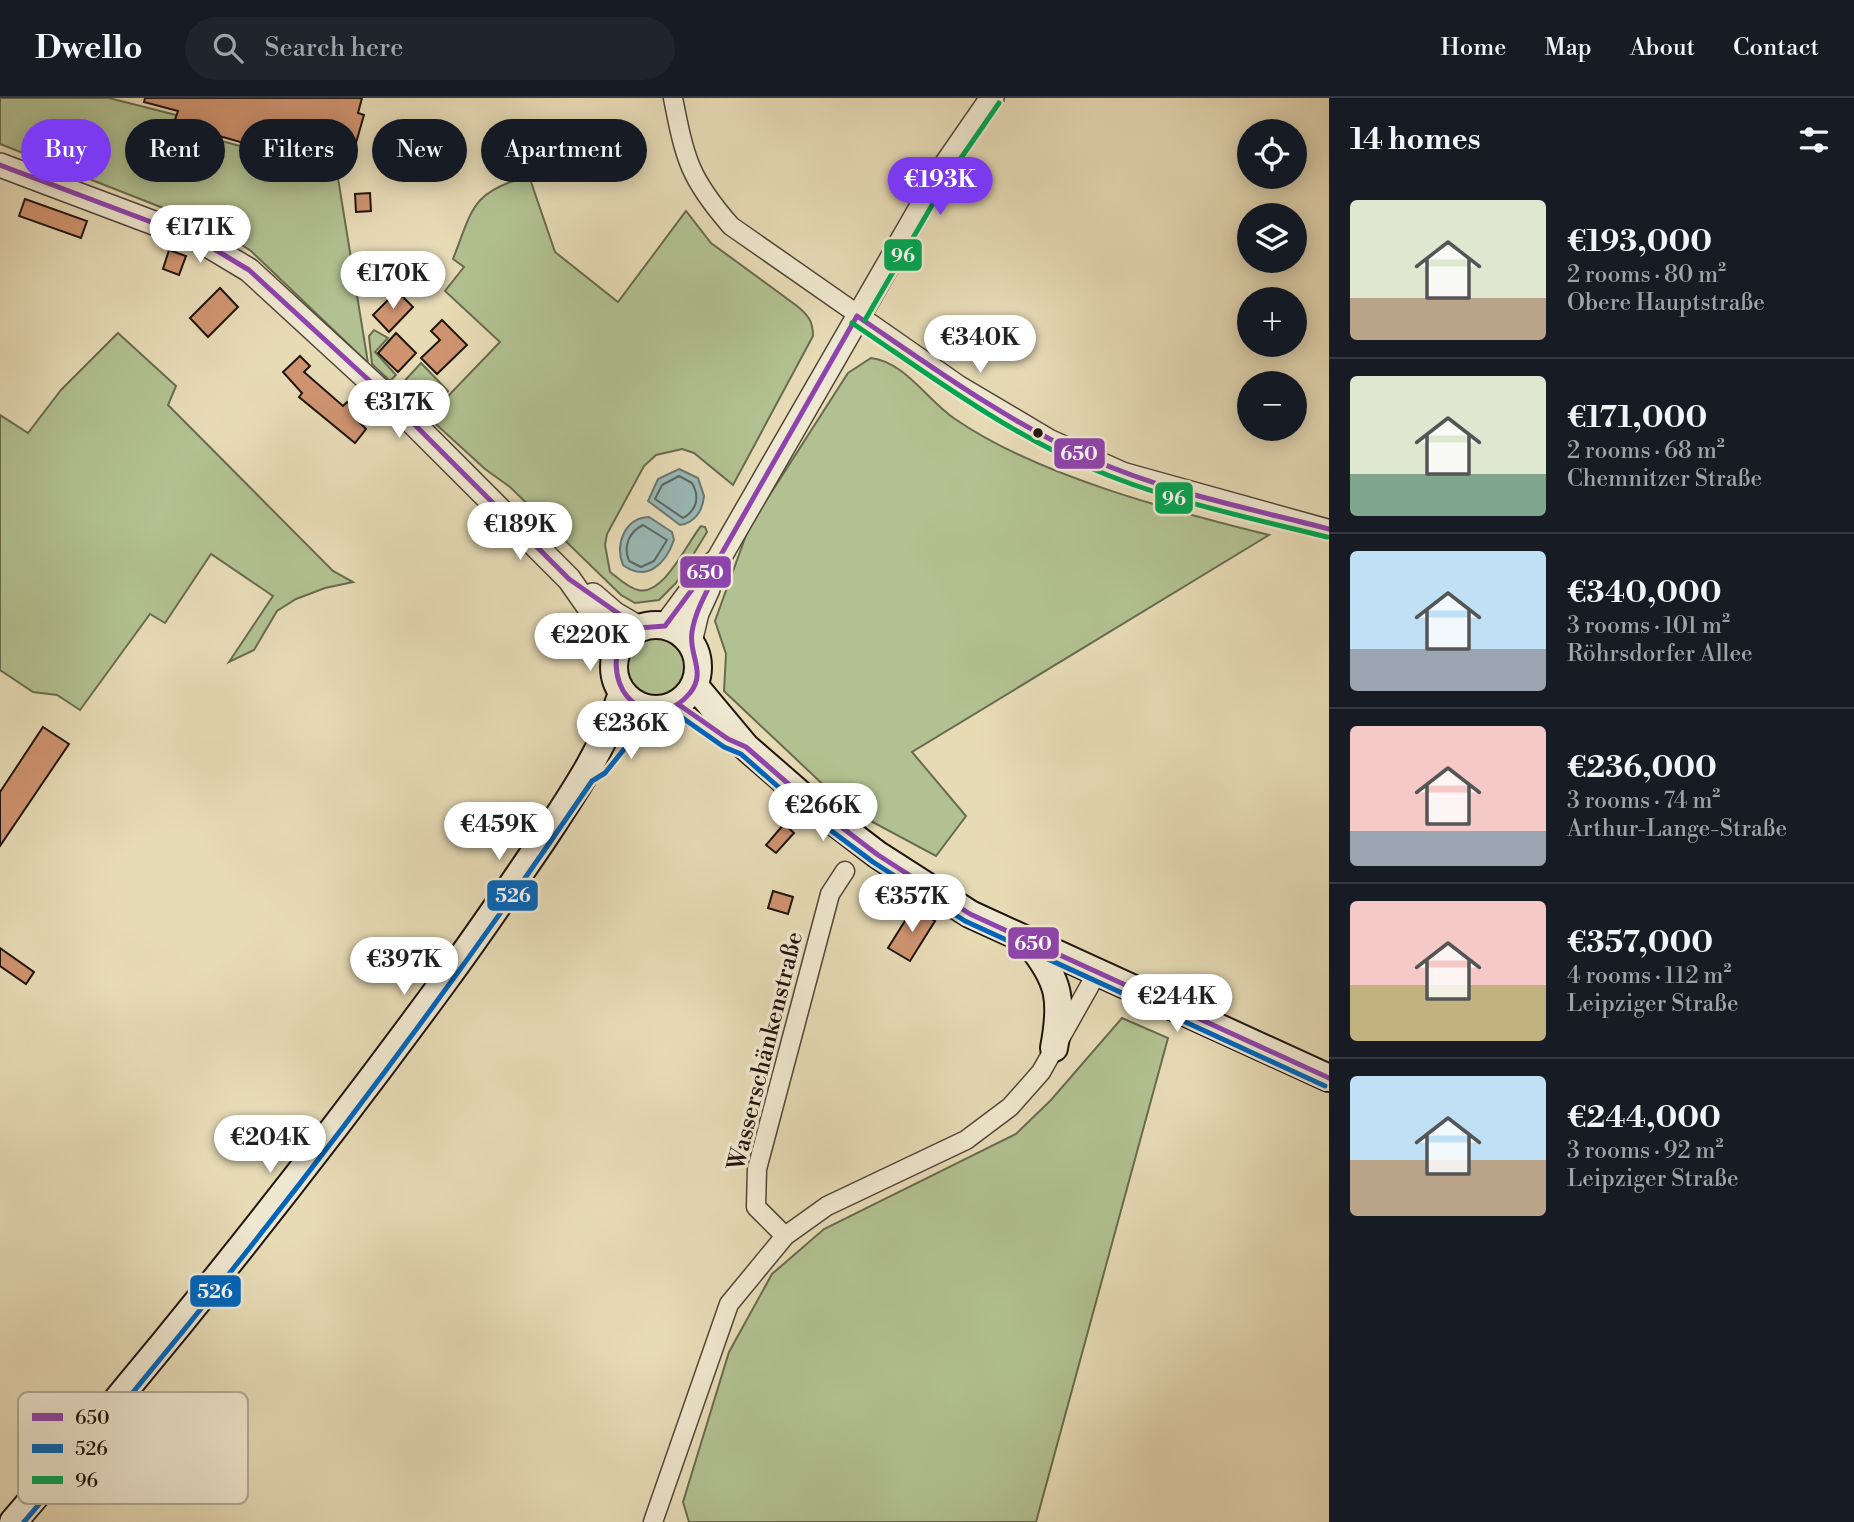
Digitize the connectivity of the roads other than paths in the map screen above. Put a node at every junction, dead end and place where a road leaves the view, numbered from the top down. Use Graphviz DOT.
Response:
graph roads {
  1 [pos="674,98"];
  2 [pos="992,98"];
  3 [pos="0,165"];
  4 [pos="857,316"];
  5 [pos="1329,529"];
  6 [pos="718,560"];
  7 [pos="569,579"];
  8 [pos="665,626"];
  9 [pos="639,628"];
  10 [pos="690,642"];
  11 [pos="618,649"];
  12 [pos="622,693"];
  13 [pos="686,695"];
  14 [pos="645,709"];
  15 [pos="586,775"];
  16 [pos="845,871"];
  17 [pos="1028,942"];
  18 [pos="1098,971"];
  19 [pos="1054,1048"];
  20 [pos="1329,1078"];
  21 [pos="785,1236"];
  22 [pos="125,1392"];
  23 [pos="29,1504"];
  24 [pos="13,1522"];
  25 [pos="653,1522"];
  1 -- 4 [label="street"];
  2 -- 4 [label="street"];
  3 -- 7 [label="street"];
  4 -- 5 [label="street"];
  4 -- 6 [label="street"];
  6 -- 8 [label="street"];
  6 -- 10 [label="street"];
  7 -- 9 [label="street"];
  7 -- 11 [label="street"];
  8 -- 9 [label="main road"];
  8 -- 10 [label="main road"];
  9 -- 11 [label="main road"];
  10 -- 13 [label="main road"];
  11 -- 12 [label="main road"];
  12 -- 14 [label="main road"];
  12 -- 15 [label="main road"];
  13 -- 14 [label="main road"];
  13 -- 17 [label="main road"];
  14 -- 15 [label="main road"];
  15 -- 22 [label="main road"];
  16 -- 21 [label="street, Wasserschänkenstraße"];
  17 -- 18 [label="main road"];
  17 -- 19 [label="main road"];
  18 -- 19 [label="street"];
  18 -- 20 [label="main road"];
  19 -- 21 [label="street"];
  21 -- 25 [label="street"];
  23 -- 24 [label="main road"];
}
